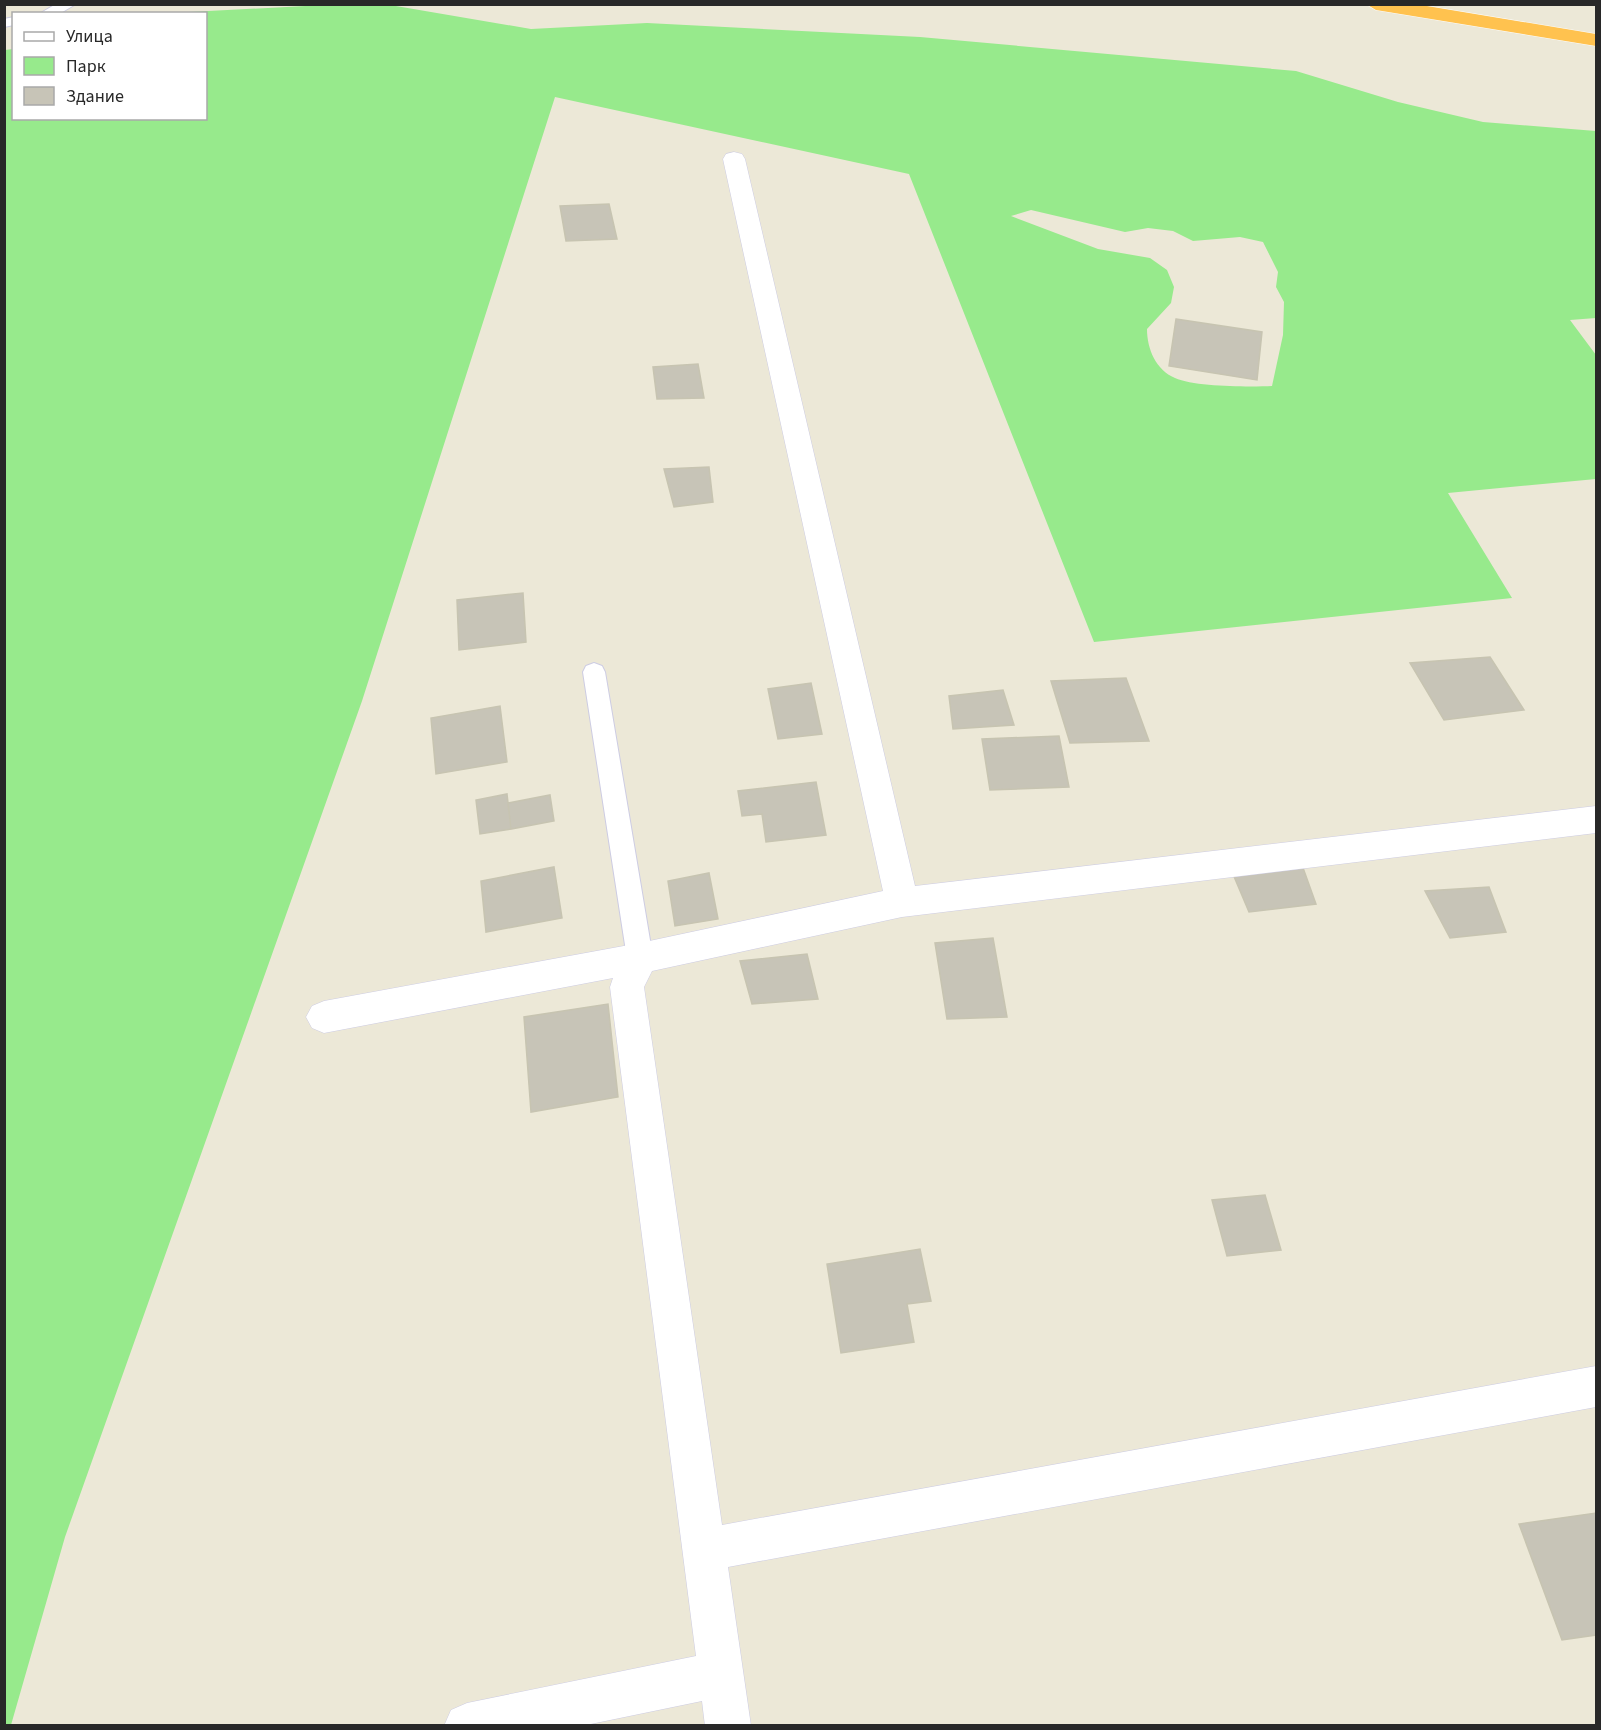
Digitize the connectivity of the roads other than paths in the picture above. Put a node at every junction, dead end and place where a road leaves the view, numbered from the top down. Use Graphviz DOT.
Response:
graph roads {
  1 [pos="69,4"];
  2 [pos="1376,4"];
  3 [pos="51,12"];
  4 [pos="1596,40"];
  5 [pos="734,159"];
  6 [pos="594,672"];
  7 [pos="1596,820"];
  8 [pos="902,902"];
  9 [pos="640,958"];
  10 [pos="324,1017"];
  11 [pos="1596,1387"];
  12 [pos="704,1550"];
  13 [pos="721,1674"];
  14 [pos="467,1725"];
  15 [pos="728,1725"];
  1 -- 3 [label="lane"];
  2 -- 4 [label="highway"];
  5 -- 8 [label="street"];
  6 -- 9 [label="lane"];
  7 -- 8 [label="street"];
  8 -- 9 [label="street"];
  9 -- 10 [label="street"];
  9 -- 12 [label="street"];
  11 -- 12 [label="street"];
  12 -- 13 [label="street"];
  13 -- 14 [label="street"];
  13 -- 15 [label="street"];
}
